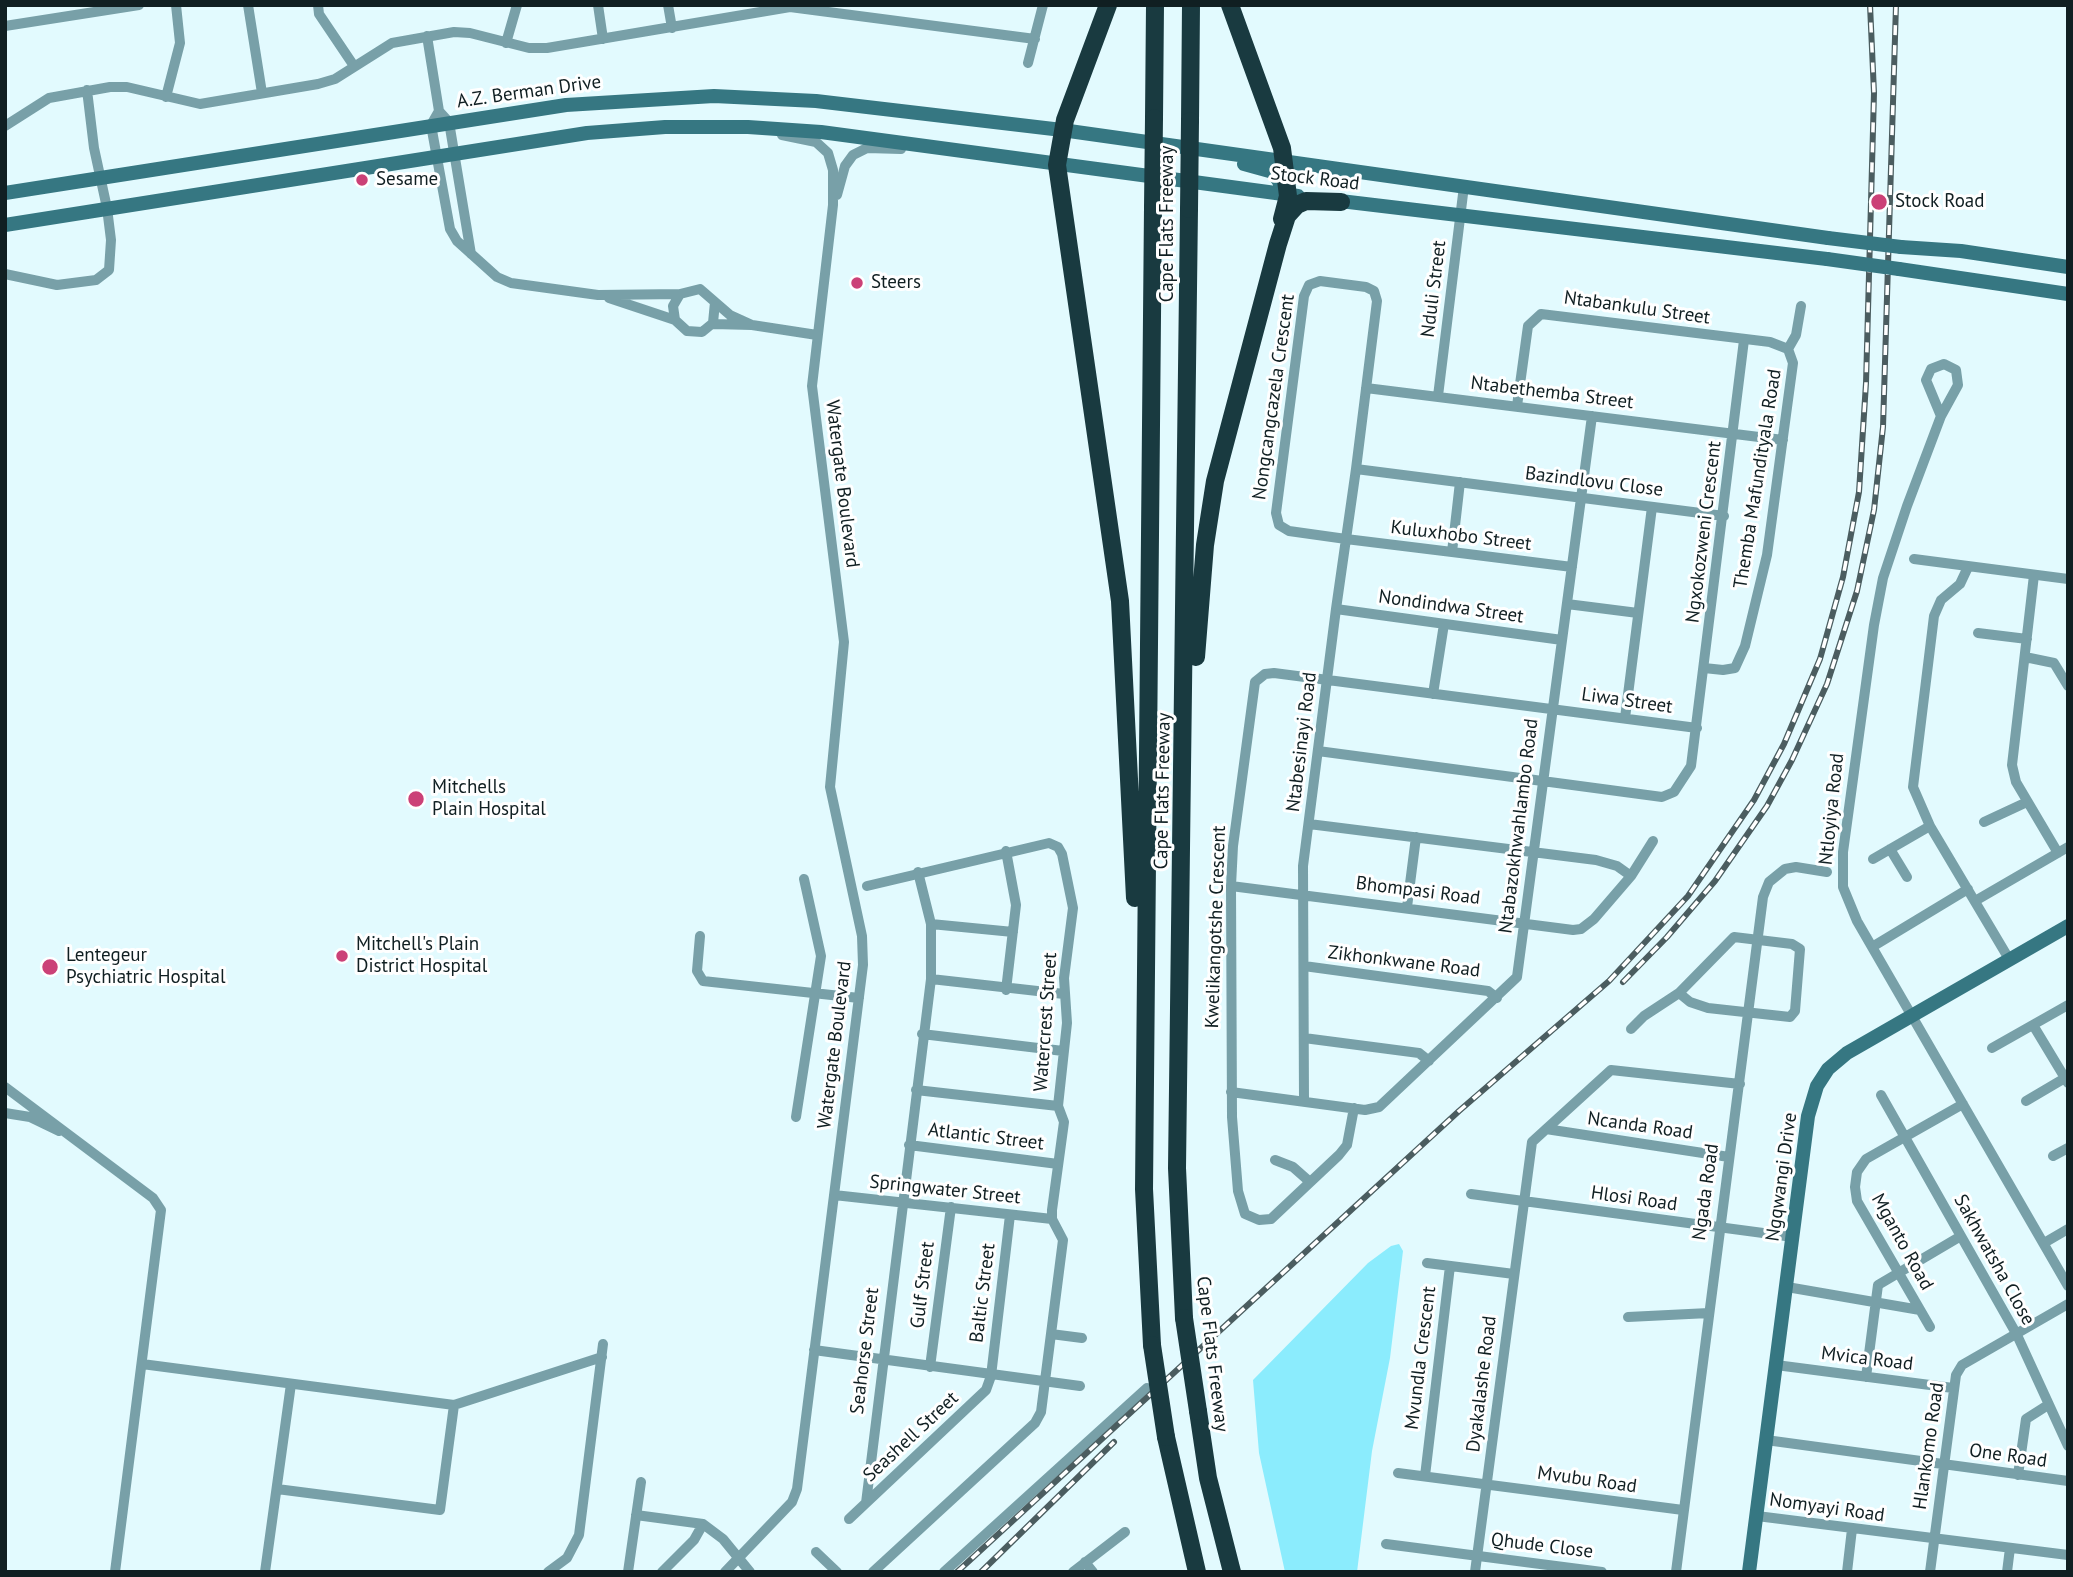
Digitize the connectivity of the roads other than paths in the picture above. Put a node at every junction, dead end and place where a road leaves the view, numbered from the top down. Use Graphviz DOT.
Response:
graph roads {
  1 [pos="139,5"];
  2 [pos="176,5"];
  3 [pos="247,5"];
  4 [pos="318,5"];
  5 [pos="517,5"];
  6 [pos="598,5"];
  7 [pos="668,5"];
  8 [pos="1043,5"];
  9 [pos="1108,5"];
  10 [pos="1155,5"];
  11 [pos="1191,5"];
  12 [pos="1230,5"];
  13 [pos="825,8"];
  14 [pos="5,26"];
  15 [pos="672,28"];
  16 [pos="426,36"];
  17 [pos="603,39"];
  18 [pos="1035,39"];
  19 [pos="506,43"];
  20 [pos="1028,63"];
  21 [pos="354,66"];
  22 [pos="86,90"];
  23 [pos="262,93"];
  24 [pos="166,97"];
  25 [pos="444,117"];
  26 [pos="7,121"];
  27 [pos="431,125"];
  28 [pos="748,127"];
  29 [pos="1062,130"];
  30 [pos="1123,139"];
  31 [pos="954,151"];
  32 [pos="453,153"];
  33 [pos="436,156"];
  34 [pos="1285,162"];
  35 [pos="1058,165"];
  36 [pos="100,178"];
  37 [pos="1464,186"];
  38 [pos="5,193"];
  39 [pos="1288,195"];
  40 [pos="1341,202"];
  41 [pos="833,205"];
  42 [pos="107,208"];
  43 [pos="1460,217"];
  44 [pos="5,225"];
  45 [pos="471,254"];
  46 [pos="2068,267"];
  47 [pos="5,274"];
  48 [pos="680,294"];
  49 [pos="598,295"];
  50 [pos="2068,295"];
  51 [pos="715,302"];
  52 [pos="1801,306"];
  53 [pos="675,320"];
  54 [pos="713,324"];
  55 [pos="752,325"];
  56 [pos="817,335"];
  57 [pos="1744,340"];
  58 [pos="1788,349"];
  59 [pos="1366,388"];
  60 [pos="1237,392"];
  61 [pos="1438,396"];
  62 [pos="1517,406"];
  63 [pos="1592,416"];
  64 [pos="1941,416"];
  65 [pos="1734,434"];
  66 [pos="1783,440"];
  67 [pos="1356,469"];
  68 [pos="1460,482"];
  69 [pos="1581,498"];
  70 [pos="1652,507"];
  71 [pos="1724,516"];
  72 [pos="1346,539"];
  73 [pos="1452,552"];
  74 [pos="1914,559"];
  75 [pos="1572,567"];
  76 [pos="1968,567"];
  77 [pos="2034,575"];
  78 [pos="2068,579"];
  79 [pos="1567,604"];
  80 [pos="1336,609"];
  81 [pos="1638,613"];
  82 [pos="1444,624"];
  83 [pos="1978,633"];
  84 [pos="2027,639"];
  85 [pos="1562,640"];
  86 [pos="2025,657"];
  87 [pos="1704,668"];
  88 [pos="1327,679"];
  89 [pos="2068,686"];
  90 [pos="1433,694"];
  91 [pos="1552,709"];
  92 [pos="1625,718"];
  93 [pos="1697,728"];
  94 [pos="1185,750"];
  95 [pos="1318,751"];
  96 [pos="1543,780"];
  97 [pos="2027,802"];
  98 [pos="1984,822"];
  99 [pos="1309,824"];
  100 [pos="1930,826"];
  101 [pos="1416,837"];
  102 [pos="1653,841"];
  103 [pos="2068,847"];
  104 [pos="1890,849"];
  105 [pos="1006,851"];
  106 [pos="1534,853"];
  107 [pos="2058,853"];
  108 [pos="1873,859"];
  109 [pos="918,872"];
  110 [pos="1827,872"];
  111 [pos="1631,876"];
  112 [pos="1907,877"];
  113 [pos="804,879"];
  114 [pos="867,886"];
  115 [pos="1231,886"];
  116 [pos="1968,889"];
  117 [pos="1303,894"];
  118 [pos="1975,901"];
  119 [pos="1407,907"];
  120 [pos="1524,923"];
  121 [pos="931,924"];
  122 [pos="2068,926"];
  123 [pos="1013,932"];
  124 [pos="700,936"];
  125 [pos="1757,940"];
  126 [pos="1872,947"];
  127 [pos="2009,959"];
  128 [pos="1304,966"];
  129 [pos="931,979"];
  130 [pos="1006,990"];
  131 [pos="813,993"];
  132 [pos="1679,993"];
  133 [pos="1064,994"];
  134 [pos="859,998"];
  135 [pos="1497,998"];
  136 [pos="2068,1005"];
  137 [pos="1749,1013"];
  138 [pos="1913,1016"];
  139 [pos="1145,1020"];
  140 [pos="2034,1025"];
  141 [pos="1631,1029"];
  142 [pos="922,1034"];
  143 [pos="1304,1038"];
  144 [pos="1992,1048"];
  145 [pos="1063,1051"];
  146 [pos="1429,1060"];
  147 [pos="2066,1080"];
  148 [pos="1740,1084"];
  149 [pos="5,1087"];
  150 [pos="916,1090"];
  151 [pos="1231,1092"];
  152 [pos="1881,1095"];
  153 [pos="2026,1101"];
  154 [pos="1304,1102"];
  155 [pos="1963,1104"];
  156 [pos="1058,1105"];
  157 [pos="1354,1108"];
  158 [pos="5,1113"];
  159 [pos="796,1117"];
  160 [pos="1546,1129"];
  161 [pos="66,1134"];
  162 [pos="1906,1136"];
  163 [pos="909,1145"];
  164 [pos="2068,1148"];
  165 [pos="2053,1156"];
  166 [pos="1729,1157"];
  167 [pos="1275,1160"];
  168 [pos="1058,1164"];
  169 [pos="1310,1182"];
  170 [pos="1471,1194"];
  171 [pos="834,1195"];
  172 [pos="1523,1202"];
  173 [pos="902,1203"];
  174 [pos="951,1208"];
  175 [pos="1010,1215"];
  176 [pos="1052,1219"];
  177 [pos="1719,1228"];
  178 [pos="2068,1229"];
  179 [pos="1961,1236"];
  180 [pos="1793,1237"];
  181 [pos="2044,1242"];
  182 [pos="1427,1263"];
  183 [pos="1450,1266"];
  184 [pos="1896,1272"];
  185 [pos="1514,1273"];
  186 [pos="2068,1286"];
  187 [pos="1787,1287"];
  188 [pos="1876,1302"];
  189 [pos="2068,1304"];
  190 [pos="1920,1310"];
  191 [pos="1709,1313"];
  192 [pos="1628,1317"];
  193 [pos="1930,1327"];
  194 [pos="1051,1334"];
  195 [pos="2017,1335"];
  196 [pos="1082,1338"];
  197 [pos="603,1344"];
  198 [pos="814,1350"];
  199 [pos="602,1357"];
  200 [pos="881,1359"];
  201 [pos="142,1364"];
  202 [pos="1776,1365"];
  203 [pos="930,1367"];
  204 [pos="990,1376"];
  205 [pos="1867,1377"];
  206 [pos="1045,1381"];
  207 [pos="291,1384"];
  208 [pos="1080,1386"];
  209 [pos="1147,1388"];
  210 [pos="1953,1388"];
  211 [pos="454,1405"];
  212 [pos="2048,1405"];
  213 [pos="1766,1440"];
  214 [pos="2068,1446"];
  215 [pos="1943,1464"];
  216 [pos="1398,1473"];
  217 [pos="2018,1475"];
  218 [pos="1425,1476"];
  219 [pos="2068,1481"];
  220 [pos="641,1482"];
  221 [pos="1487,1484"];
  222 [pos="277,1489"];
  223 [pos="866,1503"];
  224 [pos="1683,1510"];
  225 [pos="636,1515"];
  226 [pos="1757,1516"];
  227 [pos="849,1519"];
  228 [pos="703,1524"];
  229 [pos="1852,1529"];
  230 [pos="1125,1532"];
  231 [pos="1934,1540"];
  232 [pos="1386,1544"];
  233 [pos="2010,1548"];
  234 [pos="816,1552"];
  235 [pos="1478,1555"];
  236 [pos="2068,1555"];
  237 [pos="740,1558"];
  238 [pos="1085,1562"];
  239 [pos="115,1572"];
  240 [pos="265,1572"];
  241 [pos="548,1572"];
  242 [pos="628,1572"];
  243 [pos="662,1572"];
  244 [pos="725,1572"];
  245 [pos="750,1572"];
  246 [pos="837,1572"];
  247 [pos="873,1572"];
  248 [pos="944,1572"];
  249 [pos="1073,1572"];
  250 [pos="1093,1572"];
  251 [pos="1197,1572"];
  252 [pos="1231,1572"];
  253 [pos="1475,1572"];
  254 [pos="1602,1572"];
  255 [pos="1676,1572"];
  256 [pos="1749,1572"];
  257 [pos="1847,1572"];
  258 [pos="1930,1572"];
  259 [pos="2007,1572"];
  1 -- 14 [label="street"];
  2 -- 24 [label="street"];
  3 -- 23 [label="street"];
  4 -- 21 [label="street"];
  5 -- 19 [label="street"];
  6 -- 17 [label="street"];
  7 -- 15 [label="street"];
  8 -- 18 [label="street"];
  9 -- 29 [label="highway"];
  10 -- 139 [label="highway, Cape Flats Freeway, bridge"];
  11 -- 94 [label="highway, Cape Flats Freeway, bridge"];
  12 -- 34 [label="highway"];
  13 -- 15 [label="street"];
  13 -- 18 [label="street"];
  15 -- 17 [label="street"];
  16 -- 19 [label="street"];
  16 -- 21 [label="street"];
  16 -- 25 [label="street"];
  17 -- 19 [label="street"];
  18 -- 20 [label="street"];
  21 -- 23 [label="street"];
  22 -- 24 [label="street"];
  22 -- 26 [label="street"];
  22 -- 36 [label="street"];
  23 -- 24 [label="street"];
  25 -- 27 [label="main road, A.Z. Berman Drive"];
  25 -- 29 [label="main road, A.Z. Berman Drive"];
  25 -- 32 [label="street"];
  27 -- 33 [label="street"];
  27 -- 36 [label="main road, A.Z. Berman Drive"];
  28 -- 31 [label="main road"];
  28 -- 32 [label="main road"];
  28 -- 41 [label="street, Watergate Boulevard"];
  29 -- 30 [label="main road, Stock Road"];
  29 -- 35 [label="highway"];
  30 -- 34 [label="main road, Stock Road"];
  30 -- 39 [label="main road"];
  31 -- 35 [label="main road"];
  31 -- 41 [label="street, Watergate Boulevard"];
  32 -- 33 [label="main road"];
  32 -- 45 [label="street"];
  33 -- 42 [label="main road"];
  33 -- 45 [label="street"];
  34 -- 37 [label="main road, Stock Road"];
  34 -- 39 [label="highway"];
  35 -- 39 [label="main road, Stock Road"];
  35 -- 139 [label="highway"];
  36 -- 38 [label="main road, A.Z. Berman Drive"];
  36 -- 42 [label="street"];
  37 -- 43 [label="street, Nduli Street"];
  37 -- 46 [label="main road, Stock Road, bridge"];
  39 -- 40 [label="main road, Stock Road"];
  39 -- 60 [label="highway"];
  40 -- 43 [label="main road, Stock Road"];
  40 -- 60 [label="highway"];
  41 -- 56 [label="street, Watergate Boulevard"];
  42 -- 44 [label="main road"];
  42 -- 47 [label="street"];
  43 -- 50 [label="main road, Stock Road, bridge"];
  43 -- 61 [label="street, Nduli Street"];
  45 -- 49 [label="street"];
  48 -- 49 [label="street"];
  48 -- 51 [label="street"];
  48 -- 53 [label="street"];
  49 -- 53 [label="street"];
  51 -- 54 [label="street"];
  51 -- 55 [label="street"];
  52 -- 58 [label="street"];
  53 -- 54 [label="street"];
  54 -- 55 [label="street"];
  55 -- 56 [label="street"];
  56 -- 134 [label="street, Watergate Boulevard"];
  57 -- 58 [label="street, Themba Mafundityala Road"];
  57 -- 62 [label="street, Ntabankulu Street"];
  57 -- 65 [label="street, Ngxokozweni Crescent"];
  58 -- 66 [label="street, Themba Mafundityala Road"];
  59 -- 61 [label="street, Ntabethemba Street"];
  59 -- 67 [label="street, Ntabesinayi Road"];
  59 -- 72 [label="street, Nongcangcazela Crescent"];
  60 -- 94 [label="highway"];
  61 -- 62 [label="street, Ntabethemba Street"];
  62 -- 63 [label="street, Ntabethemba Street"];
  63 -- 65 [label="street, Ntabethemba Street"];
  63 -- 69 [label="street, Ntabazokhwahlambo Road"];
  64 -- 64 [label="street, Ntloyiya Road"];
  64 -- 126 [label="street, Ntloyiya Road"];
  65 -- 66 [label="street, Ntabethemba Street"];
  65 -- 71 [label="street, Ngxokozweni Crescent"];
  66 -- 87 [label="street, Themba Mafundityala Road"];
  67 -- 68 [label="street, Bazindlovu Close"];
  67 -- 72 [label="street, Ntabesinayi Road"];
  68 -- 69 [label="street, Bazindlovu Close"];
  68 -- 73 [label="street"];
  69 -- 70 [label="street, Bazindlovu Close"];
  69 -- 75 [label="street, Ntabazokhwahlambo Road"];
  70 -- 71 [label="street, Bazindlovu Close"];
  70 -- 81 [label="street"];
  71 -- 87 [label="street, Ngxokozweni Crescent"];
  72 -- 73 [label="street, Kuluxhobo Street"];
  72 -- 80 [label="street, Ntabesinayi Road"];
  73 -- 75 [label="street, Kuluxhobo Street"];
  74 -- 76 [label="street"];
  75 -- 79 [label="street, Ntabazokhwahlambo Road"];
  76 -- 77 [label="street"];
  76 -- 100 [label="street"];
  77 -- 78 [label="street"];
  77 -- 84 [label="street"];
  79 -- 81 [label="street"];
  79 -- 85 [label="street, Ntabazokhwahlambo Road"];
  80 -- 82 [label="street, Nondindwa Street"];
  80 -- 88 [label="street, Ntabesinayi Road"];
  81 -- 92 [label="street"];
  82 -- 85 [label="street, Nondindwa Street"];
  82 -- 90 [label="street"];
  83 -- 84 [label="street"];
  84 -- 86 [label="street"];
  85 -- 91 [label="street, Ntabazokhwahlambo Road"];
  86 -- 89 [label="street"];
  86 -- 97 [label="street"];
  87 -- 93 [label="street, Ngxokozweni Crescent"];
  88 -- 90 [label="street, Liwa Street"];
  88 -- 95 [label="street, Ntabesinayi Road"];
  88 -- 115 [label="street, Kwelikangotshe Crescent"];
  90 -- 91 [label="street, Liwa Street"];
  91 -- 92 [label="street, Liwa Street"];
  91 -- 96 [label="street, Ntabazokhwahlambo Road"];
  92 -- 93 [label="street, Liwa Street"];
  93 -- 96 [label="street, Ngxokozweni Crescent"];
  94 -- 252 [label="highway, Cape Flats Freeway, bridge"];
  95 -- 96 [label="street"];
  95 -- 99 [label="street, Ntabesinayi Road"];
  96 -- 106 [label="street, Ntabazokhwahlambo Road"];
  97 -- 98 [label="street"];
  97 -- 107 [label="street"];
  99 -- 101 [label="street"];
  99 -- 117 [label="street, Ntabesinayi Road"];
  100 -- 104 [label="street"];
  100 -- 116 [label="street"];
  101 -- 106 [label="street"];
  101 -- 119 [label="street"];
  102 -- 111 [label="street, Bhompasi Road"];
  103 -- 107 [label="street"];
  104 -- 108 [label="street"];
  104 -- 112 [label="street"];
  105 -- 109 [label="street, Watercrest Street"];
  105 -- 123 [label="street"];
  105 -- 133 [label="street, Watercrest Street"];
  106 -- 111 [label="street"];
  106 -- 120 [label="street, Ntabazokhwahlambo Road"];
  107 -- 118 [label="street"];
  109 -- 114 [label="street, Watercrest Street"];
  109 -- 121 [label="street"];
  110 -- 125 [label="street, Ngada Road"];
  111 -- 120 [label="street, Bhompasi Road"];
  113 -- 131 [label="street"];
  115 -- 117 [label="street, Bhompasi Road"];
  115 -- 151 [label="street, Kwelikangotshe Crescent"];
  116 -- 118 [label="street"];
  116 -- 126 [label="street"];
  117 -- 119 [label="street, Bhompasi Road"];
  117 -- 128 [label="street, Ntabesinayi Road"];
  118 -- 127 [label="street"];
  119 -- 120 [label="street, Bhompasi Road"];
  120 -- 135 [label="street, Ntabazokhwahlambo Road"];
  121 -- 123 [label="street"];
  121 -- 129 [label="street"];
  122 -- 127 [label="main road, Ngqwangi Drive"];
  123 -- 130 [label="street"];
  124 -- 131 [label="street"];
  125 -- 132 [label="street"];
  125 -- 137 [label="street, Ngada Road"];
  125 -- 137 [label="street"];
  126 -- 138 [label="street, Ntloyiya Road"];
  127 -- 138 [label="main road, Ngqwangi Drive"];
  128 -- 135 [label="street, Zikhonkwane Road"];
  128 -- 143 [label="street, Ntabesinayi Road"];
  129 -- 130 [label="street"];
  129 -- 142 [label="street"];
  130 -- 133 [label="street"];
  131 -- 134 [label="street"];
  131 -- 159 [label="street"];
  132 -- 137 [label="street"];
  132 -- 141 [label="street"];
  133 -- 145 [label="street, Watercrest Street"];
  134 -- 171 [label="street, Watergate Boulevard"];
  135 -- 146 [label="street, Ntabazokhwahlambo Road"];
  136 -- 140 [label="street"];
  137 -- 148 [label="street, Ngada Road"];
  138 -- 155 [label="street, Ntloyiya Road"];
  138 -- 180 [label="main road, Ngqwangi Drive"];
  139 -- 251 [label="highway, Cape Flats Freeway, bridge"];
  140 -- 144 [label="street"];
  140 -- 147 [label="street"];
  142 -- 145 [label="street"];
  142 -- 150 [label="street"];
  143 -- 146 [label="street"];
  143 -- 154 [label="street, Ntabesinayi Road"];
  145 -- 156 [label="street, Watercrest Street"];
  146 -- 157 [label="street, Ntabazokhwahlambo Road"];
  147 -- 153 [label="street"];
  148 -- 160 [label="street, Dyakalashe Road"];
  148 -- 166 [label="street, Ngada Road"];
  149 -- 161 [label="street"];
  150 -- 156 [label="street"];
  150 -- 163 [label="street"];
  151 -- 154 [label="street"];
  151 -- 169 [label="street, Kwelikangotshe Crescent"];
  152 -- 162 [label="street, Sakhwatsha Close"];
  154 -- 157 [label="street, Ntabazokhwahlambo Road"];
  155 -- 162 [label="street, Mganto Road"];
  155 -- 181 [label="street, Ntloyiya Road"];
  156 -- 168 [label="street, Watercrest Street"];
  157 -- 169 [label="street"];
  158 -- 161 [label="street"];
  160 -- 166 [label="street, Ncanda Road"];
  160 -- 172 [label="street, Dyakalashe Road"];
  161 -- 201 [label="street"];
  162 -- 179 [label="street, Sakhwatsha Close"];
  162 -- 184 [label="street, Mganto Road"];
  163 -- 168 [label="street, Atlantic Street"];
  163 -- 173 [label="street"];
  164 -- 165 [label="street"];
  166 -- 177 [label="street, Ngada Road"];
  167 -- 169 [label="street"];
  168 -- 176 [label="street, Watercrest Street"];
  170 -- 172 [label="street, Hlosi Road"];
  171 -- 173 [label="street, Springwater Street"];
  171 -- 198 [label="street, Watergate Boulevard"];
  172 -- 177 [label="street, Hlosi Road"];
  172 -- 185 [label="street, Dyakalashe Road"];
  173 -- 174 [label="street, Springwater Street"];
  173 -- 200 [label="street, Seahorse Street"];
  174 -- 175 [label="street, Springwater Street"];
  174 -- 203 [label="street, Gulf Street"];
  175 -- 176 [label="street, Springwater Street"];
  175 -- 204 [label="street, Baltic Street"];
  176 -- 194 [label="street, Watercrest Street"];
  177 -- 180 [label="street, Hlosi Road"];
  177 -- 191 [label="street, Ngada Road"];
  178 -- 181 [label="street"];
  179 -- 184 [label="street"];
  179 -- 195 [label="street, Sakhwatsha Close"];
  180 -- 187 [label="main road, Ngqwangi Drive"];
  181 -- 186 [label="street, Ntloyiya Road"];
  182 -- 183 [label="street"];
  183 -- 185 [label="street, Mvundla Crescent"];
  183 -- 218 [label="street, Mvundla Crescent"];
  184 -- 188 [label="street"];
  184 -- 190 [label="street, Mganto Road"];
  185 -- 221 [label="street, Dyakalashe Road"];
  187 -- 188 [label="street"];
  187 -- 202 [label="main road, Ngqwangi Drive"];
  188 -- 190 [label="street"];
  188 -- 205 [label="street"];
  189 -- 195 [label="street, Hlankomo Road"];
  190 -- 193 [label="street, Mganto Road"];
  191 -- 192 [label="street"];
  191 -- 224 [label="street, Ngada Road"];
  194 -- 196 [label="street"];
  194 -- 206 [label="street, Watercrest Street"];
  195 -- 210 [label="street, Hlankomo Road"];
  195 -- 212 [label="street, Sakhwatsha Close"];
  197 -- 199 [label="street"];
  198 -- 200 [label="street"];
  198 -- 237 [label="street, Watergate Boulevard"];
  199 -- 211 [label="street"];
  199 -- 241 [label="street"];
  200 -- 203 [label="street"];
  200 -- 223 [label="street, Seahorse Street"];
  201 -- 207 [label="street"];
  201 -- 239 [label="street"];
  202 -- 205 [label="street, Mvica Road"];
  202 -- 213 [label="main road, Ngqwangi Drive"];
  203 -- 204 [label="street"];
  204 -- 206 [label="street"];
  204 -- 223 [label="street, Seashell Street"];
  205 -- 210 [label="street, Mvica Road"];
  206 -- 208 [label="street"];
  206 -- 247 [label="street, Watercrest Street"];
  207 -- 211 [label="street"];
  207 -- 222 [label="street"];
  209 -- 248 [label="street"];
  210 -- 215 [label="street, Hlankomo Road"];
  211 -- 222 [label="street"];
  212 -- 214 [label="street, Sakhwatsha Close"];
  212 -- 217 [label="street"];
  213 -- 215 [label="street, One Road"];
  213 -- 226 [label="main road, Ngqwangi Drive"];
  215 -- 217 [label="street, One Road"];
  215 -- 231 [label="street, Hlankomo Road"];
  216 -- 218 [label="street"];
  217 -- 219 [label="street, One Road"];
  218 -- 221 [label="street"];
  220 -- 225 [label="street"];
  221 -- 224 [label="street, Mvubu Road"];
  221 -- 235 [label="street, Dyakalashe Road"];
  222 -- 240 [label="street"];
  223 -- 227 [label="street, Seashell Street"];
  224 -- 255 [label="street, Ngada Road"];
  225 -- 228 [label="street"];
  225 -- 242 [label="street"];
  226 -- 229 [label="street, Nomyayi Road"];
  226 -- 256 [label="main road, Ngqwangi Drive"];
  228 -- 237 [label="street"];
  228 -- 243 [label="street"];
  229 -- 231 [label="street, Nomyayi Road"];
  229 -- 257 [label="street"];
  230 -- 238 [label="street"];
  231 -- 233 [label="street, Nomyayi Road"];
  231 -- 258 [label="street, Hlankomo Road"];
  232 -- 235 [label="street, Qhude Close"];
  233 -- 236 [label="street, Nomyayi Road"];
  233 -- 259 [label="street"];
  234 -- 246 [label="street"];
  235 -- 253 [label="street, Dyakalashe Road"];
  235 -- 254 [label="street, Qhude Close"];
  237 -- 244 [label="street, Watergate Boulevard"];
  237 -- 245 [label="street"];
  238 -- 249 [label="street"];
  238 -- 250 [label="street"];
}
